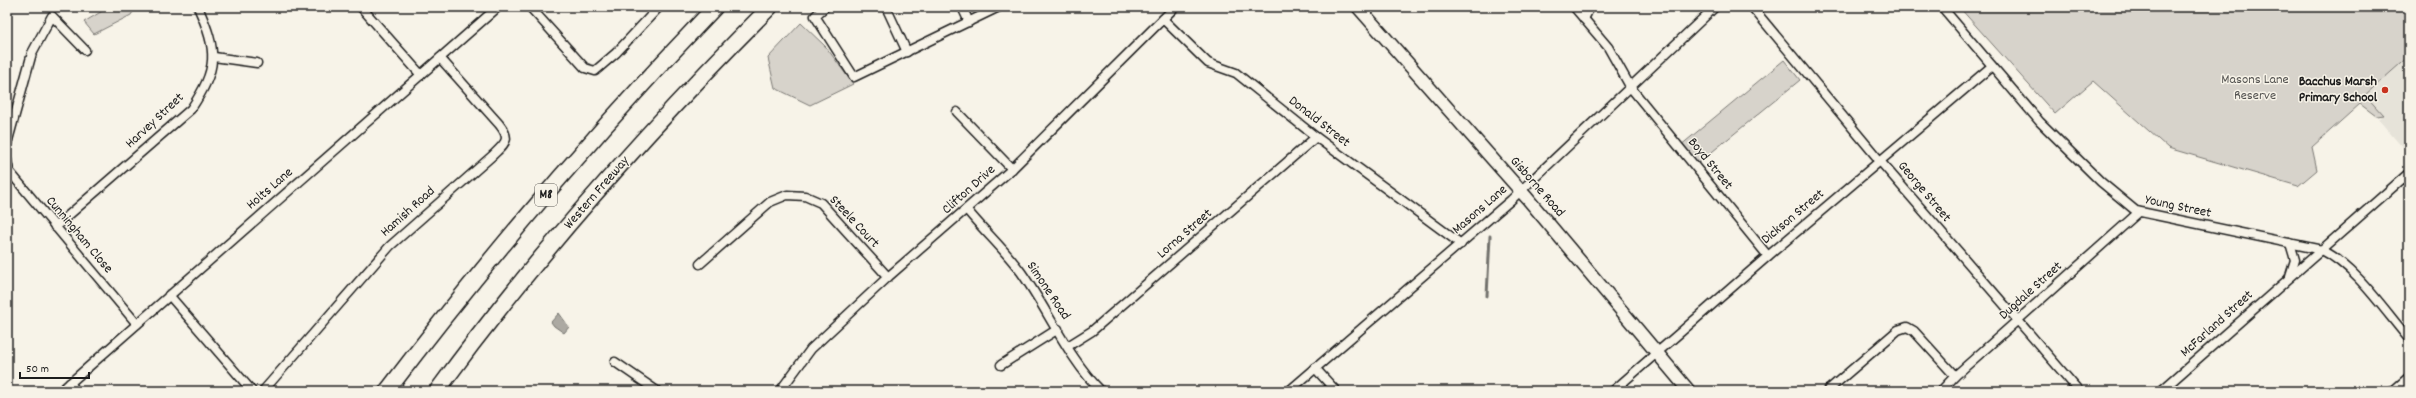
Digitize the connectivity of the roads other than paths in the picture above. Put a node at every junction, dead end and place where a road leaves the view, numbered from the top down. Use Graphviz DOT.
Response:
graph roads {
  1 [pos="198,7"];
  2 [pos="361,7"];
  3 [pos="498,7"];
  4 [pos="530,7"];
  5 [pos="659,7"];
  6 [pos="715,7"];
  7 [pos="770,7"];
  8 [pos="778,7"];
  9 [pos="826,7"];
  10 [pos="886,7"];
  11 [pos="962,7"];
  12 [pos="999,7"];
  13 [pos="1175,7"];
  14 [pos="1358,7"];
  15 [pos="1574,7"];
  16 [pos="1590,7"];
  17 [pos="1715,7"];
  18 [pos="1752,7"];
  19 [pos="1942,7"];
  20 [pos="1164,19"];
  21 [pos="1584,19"];
  22 [pos="969,22"];
  23 [pos="738,40"];
  24 [pos="85,50"];
  25 [pos="907,52"];
  26 [pos="214,57"];
  27 [pos="440,58"];
  28 [pos="257,63"];
  29 [pos="1992,66"];
  30 [pos="421,75"];
  31 [pos="1632,88"];
  32 [pos="957,112"];
  33 [pos="1316,137"];
  34 [pos="7,144"];
  35 [pos="7,160"];
  36 [pos="1880,161"];
  37 [pos="1012,169"];
  38 [pos="2409,172"];
  39 [pos="1521,191"];
  40 [pos="967,210"];
  41 [pos="2140,212"];
  42 [pos="55,227"];
  43 [pos="2290,243"];
  44 [pos="1461,244"];
  45 [pos="2322,250"];
  46 [pos="1768,256"];
  47 [pos="700,264"];
  48 [pos="888,277"];
  49 [pos="2290,277"];
  50 [pos="169,295"];
  51 [pos="2017,322"];
  52 [pos="137,324"];
  53 [pos="1058,329"];
  54 [pos="2409,339"];
  55 [pos="1068,346"];
  56 [pos="1659,353"];
  57 [pos="615,362"];
  58 [pos="1001,365"];
  59 [pos="1315,368"];
  60 [pos="1954,376"];
  61 [pos="2409,377"];
  62 [pos="70,383"];
  63 [pos="61,391"];
  64 [pos="76,391"];
  65 [pos="252,391"];
  66 [pos="263,391"];
  67 [pos="387,391"];
  68 [pos="437,391"];
  69 [pos="657,391"];
  70 [pos="780,391"];
  71 [pos="1101,391"];
  72 [pos="1289,391"];
  73 [pos="1336,391"];
  74 [pos="1613,391"];
  75 [pos="1689,391"];
  76 [pos="1827,391"];
  77 [pos="1941,391"];
  78 [pos="2078,391"];
  79 [pos="2161,391"];
  80 [pos="2393,391"];
  1 -- 26 [label="street, Harvey Street"];
  2 -- 30 [label="street"];
  3 -- 27 [label="street, Holts Lane"];
  4 -- 5 [label="street"];
  6 -- 67 [label="highway, M8"];
  7 -- 23 [label="highway, Western Freeway"];
  8 -- 23 [label="highway"];
  9 -- 25 [label="street"];
  10 -- 25 [label="street"];
  11 -- 22 [label="street"];
  12 -- 22 [label="street"];
  13 -- 20 [label="street, Clifton Drive"];
  14 -- 39 [label="main road, Gisborne Road"];
  15 -- 21 [label="street, Boyd Street"];
  16 -- 21 [label="street"];
  17 -- 31 [label="street, Masons Lane"];
  18 -- 36 [label="street, George Street"];
  19 -- 29 [label="street, Young Street"];
  20 -- 33 [label="street, Donald Street"];
  20 -- 37 [label="street, Clifton Drive"];
  21 -- 31 [label="street, Boyd Street"];
  22 -- 25 [label="street"];
  23 -- 68 [label="highway, Western Freeway"];
  24 -- 34 [label="street"];
  26 -- 28 [label="street"];
  26 -- 42 [label="street, Harvey Street"];
  27 -- 30 [label="street, Holts Lane"];
  27 -- 66 [label="street, Hamish Road"];
  29 -- 36 [label="street, Dickson Street"];
  29 -- 41 [label="street, Young Street"];
  30 -- 50 [label="street, Holts Lane"];
  31 -- 39 [label="street, Masons Lane"];
  31 -- 46 [label="street, Boyd Street"];
  32 -- 37 [label="street"];
  33 -- 44 [label="street, Donald Street"];
  33 -- 55 [label="street, Lorna Street"];
  35 -- 42 [label="street, Cunningham Close"];
  36 -- 46 [label="street, Dickson Street"];
  36 -- 51 [label="street, George Street"];
  37 -- 40 [label="street, Clifton Drive"];
  38 -- 45 [label="street, McFarland Street"];
  39 -- 44 [label="street, Masons Lane"];
  39 -- 56 [label="main road, Gisborne Road"];
  40 -- 48 [label="street, Clifton Drive"];
  40 -- 53 [label="street, Simone Road"];
  41 -- 43 [label="street, Young Street"];
  41 -- 51 [label="street, Dugdale Street"];
  42 -- 52 [label="street, Cunningham Close"];
  43 -- 45 [label="street, Young Street"];
  43 -- 49 [label="street"];
  44 -- 59 [label="street, Masons Lane"];
  45 -- 49 [label="street, McFarland Street"];
  45 -- 54 [label="street, Young Street"];
  46 -- 56 [label="street, Dickson Street"];
  47 -- 48 [label="street, Steele Court"];
  48 -- 70 [label="street, Clifton Drive"];
  49 -- 79 [label="street, McFarland Street"];
  50 -- 52 [label="street, Holts Lane"];
  50 -- 65 [label="street"];
  51 -- 60 [label="street, Dugdale Street"];
  51 -- 78 [label="street, George Street"];
  52 -- 62 [label="street, Holts Lane"];
  53 -- 55 [label="street, Simone Road"];
  53 -- 58 [label="street"];
  55 -- 71 [label="street, Simone Road"];
  56 -- 74 [label="street, Dickson Street"];
  56 -- 75 [label="main road, Gisborne Road"];
  57 -- 69 [label="street"];
  59 -- 72 [label="street, Masons Lane"];
  59 -- 73 [label="street"];
  60 -- 76 [label="street"];
  60 -- 77 [label="street, Dugdale Street"];
  61 -- 80 [label="street"];
  62 -- 63 [label="street, Holts Lane"];
  62 -- 64 [label="street"];
}
